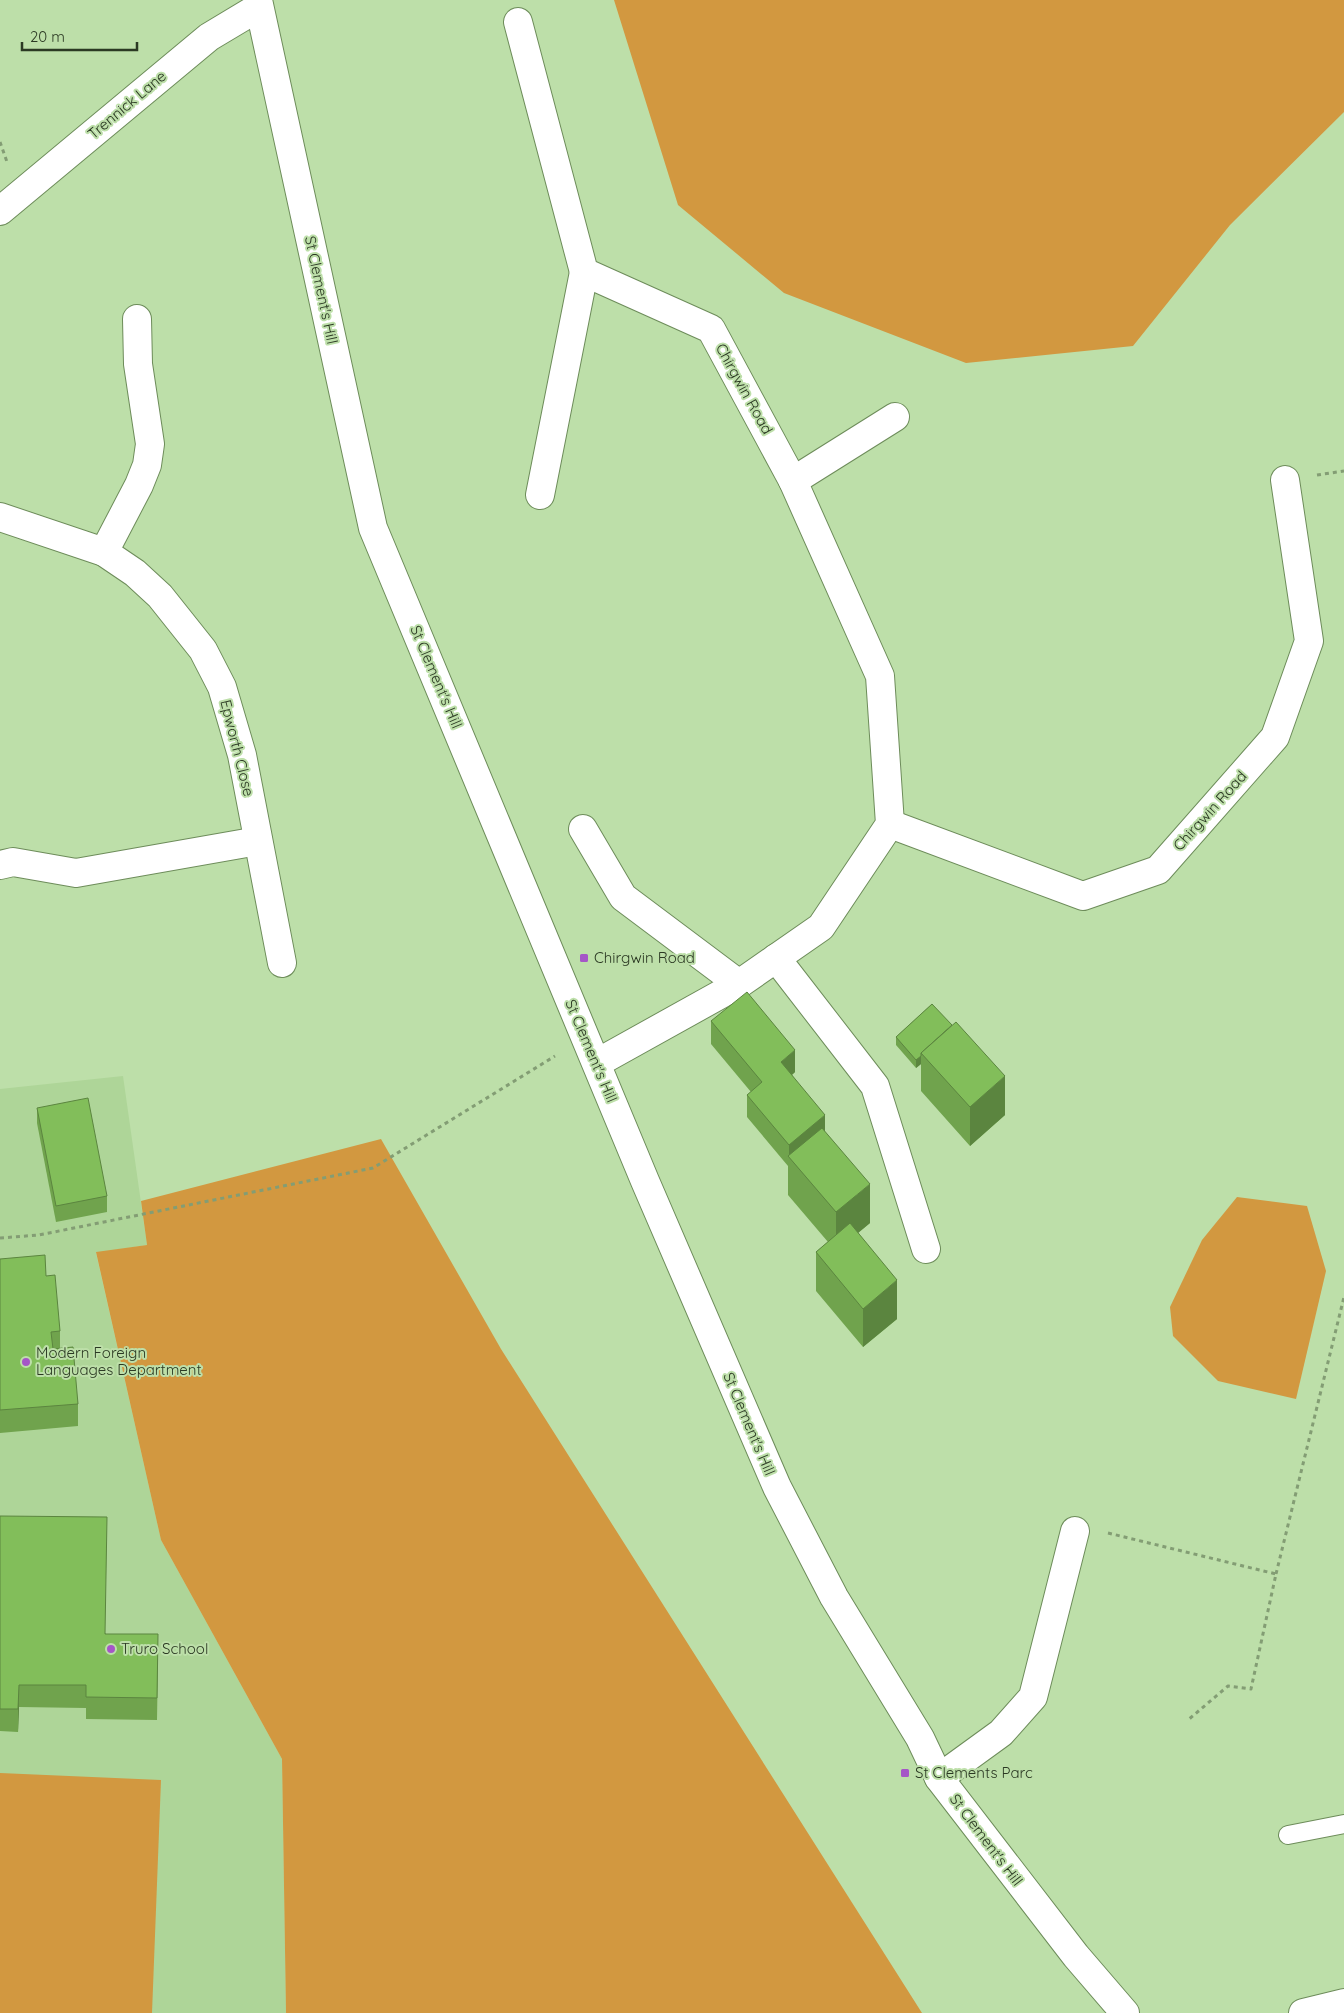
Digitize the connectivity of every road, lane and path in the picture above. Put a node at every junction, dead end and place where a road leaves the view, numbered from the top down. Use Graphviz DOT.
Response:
graph roads {
  1 [pos="259,4"];
  2 [pos="518,22"];
  3 [pos="0,210"];
  4 [pos="584,272"];
  5 [pos="137,319"];
  6 [pos="895,417"];
  7 [pos="793,480"];
  8 [pos="1285,480"];
  9 [pos="540,496"];
  10 [pos="0,517"];
  11 [pos="104,552"];
  12 [pos="890,824"];
  13 [pos="583,829"];
  14 [pos="258,841"];
  15 [pos="0,865"];
  16 [pos="776,958"];
  17 [pos="282,963"];
  18 [pos="739,984"];
  19 [pos="586,1037"];
  20 [pos="597,1063"];
  21 [pos="0,1238"];
  22 [pos="926,1248"];
  23 [pos="1344,1297"];
  24 [pos="1075,1531"];
  25 [pos="1276,1574"];
  26 [pos="1188,1720"];
  27 [pos="939,1778"];
  28 [pos="1344,1824"];
  29 [pos="1288,1835"];
  30 [pos="1344,2003"];
  31 [pos="1124,2013"];
  32 [pos="1303,2013"];
  1 -- 3 [label="street, Trennick Lane"];
  1 -- 19 [label="street, St Clement's Hill"];
  2 -- 4 [label="street"];
  4 -- 7 [label="street, Chirgwin Road"];
  4 -- 9 [label="street"];
  5 -- 11 [label="street"];
  6 -- 7 [label="street"];
  7 -- 12 [label="street, Chirgwin Road"];
  8 -- 12 [label="street, Chirgwin Road"];
  10 -- 11 [label="street, Epworth Close"];
  11 -- 14 [label="street, Epworth Close"];
  12 -- 16 [label="street"];
  13 -- 18 [label="street"];
  14 -- 15 [label="street"];
  14 -- 17 [label="street, Epworth Close"];
  16 -- 18 [label="street"];
  16 -- 22 [label="street"];
  18 -- 20 [label="street"];
  19 -- 20 [label="street, St Clement's Hill"];
  19 -- 21 [label="path"];
  20 -- 27 [label="street, St Clement's Hill"];
  23 -- 25 [label="path"];
  24 -- 25 [label="path"];
  24 -- 27 [label="street"];
  25 -- 26 [label="path"];
  27 -- 31 [label="street, St Clement's Hill"];
  28 -- 29 [label="lane"];
  30 -- 32 [label="street"];
}
